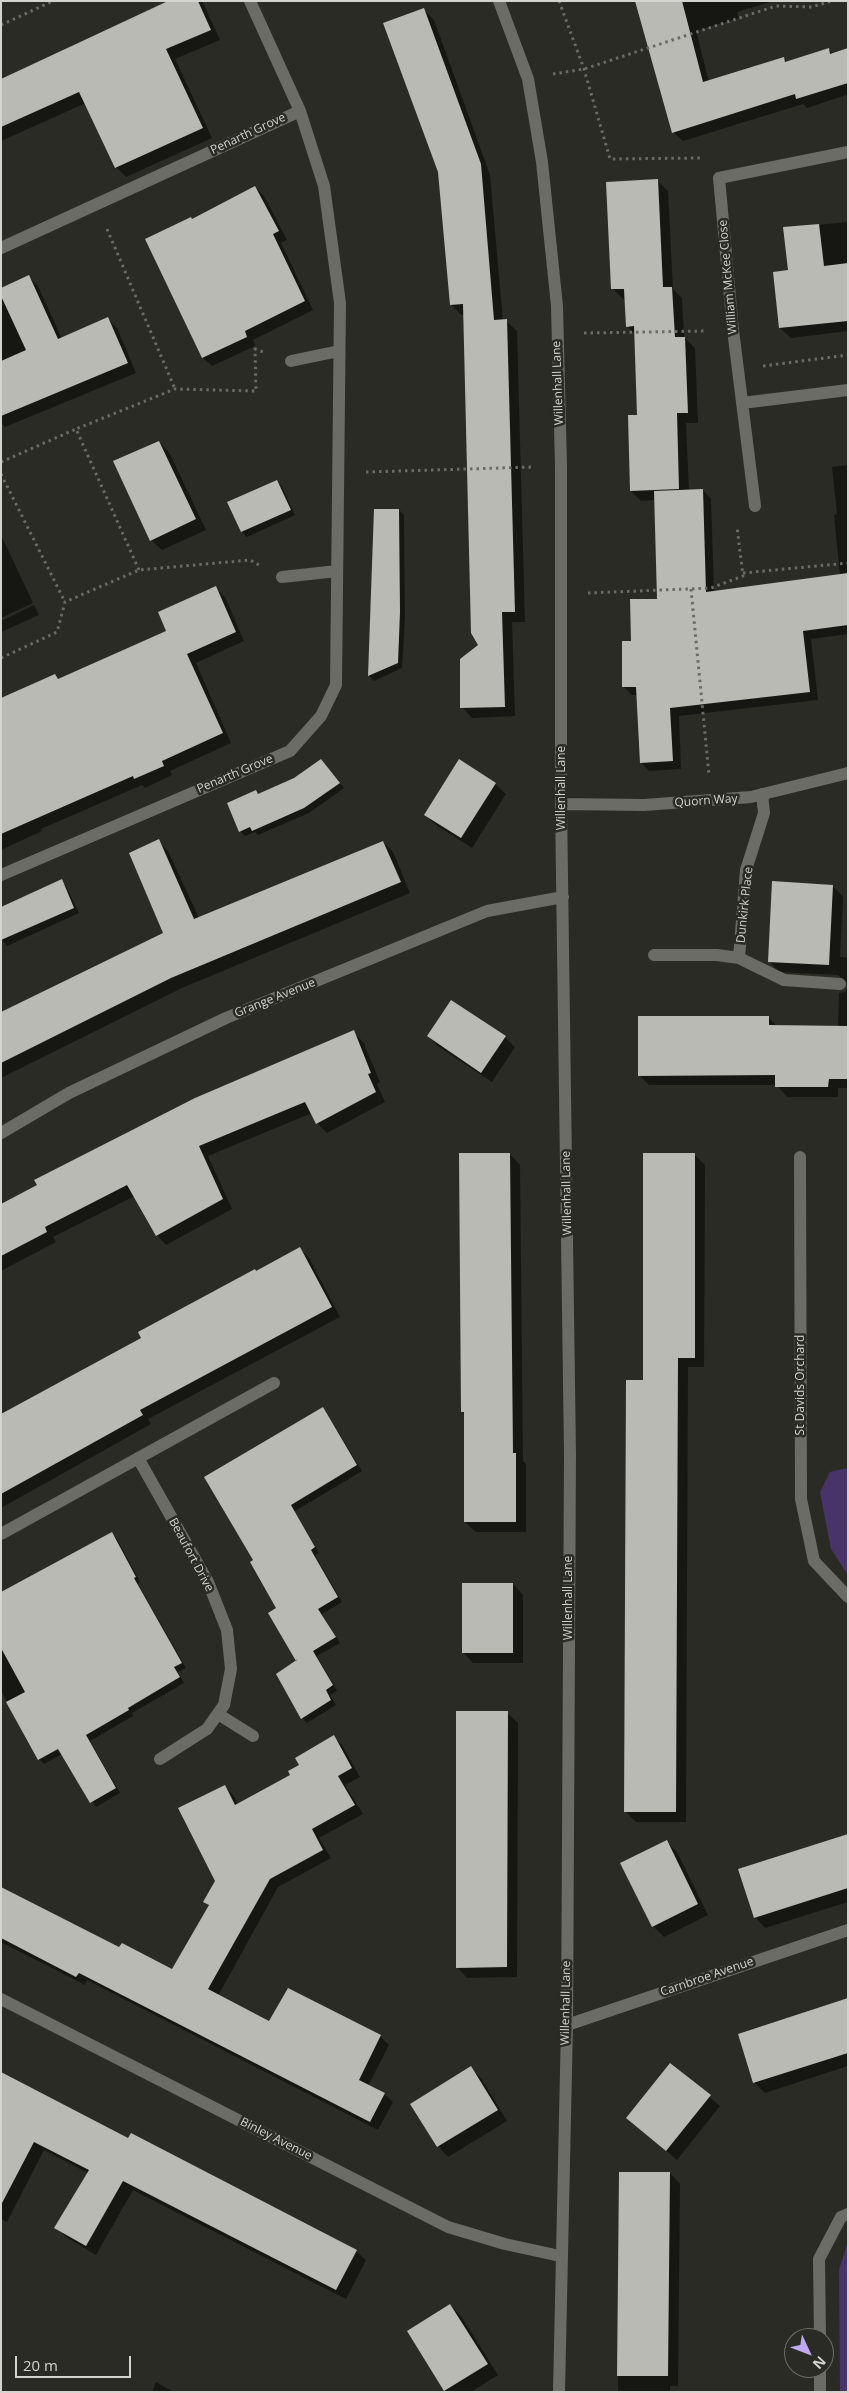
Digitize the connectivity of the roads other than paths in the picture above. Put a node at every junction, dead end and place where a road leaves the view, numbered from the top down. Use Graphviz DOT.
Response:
graph roads {
  1 [pos="250,1"];
  2 [pos="498,1"];
  3 [pos="300,111"];
  4 [pos="848,152"];
  5 [pos="1,248"];
  6 [pos="339,351"];
  7 [pos="291,362"];
  8 [pos="848,390"];
  9 [pos="742,403"];
  10 [pos="755,506"];
  11 [pos="337,571"];
  12 [pos="282,577"];
  13 [pos="848,773"];
  14 [pos="762,794"];
  15 [pos="561,804"];
  16 [pos="1,875"];
  17 [pos="563,897"];
  18 [pos="654,955"];
  19 [pos="739,958"];
  20 [pos="840,984"];
  21 [pos="1,1133"];
  22 [pos="800,1157"];
  23 [pos="274,1383"];
  24 [pos="138,1458"];
  25 [pos="1,1534"];
  26 [pos="848,1597"];
  27 [pos="218,1714"];
  28 [pos="253,1736"];
  29 [pos="160,1759"];
  30 [pos="848,1930"];
  31 [pos="1,1999"];
  32 [pos="566,2025"];
  33 [pos="848,2214"];
  34 [pos="560,2256"];
  35 [pos="820,2328"];
  36 [pos="820,2378"];
  37 [pos="559,2392"];
  38 [pos="820,2392"];
  1 -- 3 [label="street"];
  2 -- 15 [label="street, Willenhall Lane"];
  3 -- 5 [label="street, Penarth Grove"];
  3 -- 6 [label="street, Penarth Grove"];
  4 -- 9 [label="street, William McKee Close"];
  6 -- 7 [label="street"];
  6 -- 11 [label="street, Penarth Grove"];
  8 -- 9 [label="street"];
  9 -- 10 [label="street, William McKee Close"];
  11 -- 12 [label="street"];
  11 -- 16 [label="street, Penarth Grove"];
  13 -- 14 [label="street, Quorn Way"];
  14 -- 15 [label="street, Quorn Way"];
  14 -- 19 [label="street, Dunkirk Place"];
  15 -- 17 [label="street, Willenhall Lane"];
  17 -- 21 [label="street, Grange Avenue"];
  17 -- 32 [label="street, Willenhall Lane"];
  18 -- 19 [label="street, Dunkirk Place"];
  19 -- 20 [label="street, Dunkirk Place"];
  22 -- 26 [label="street, St Davids Orchard"];
  23 -- 24 [label="street"];
  24 -- 25 [label="street"];
  24 -- 27 [label="street, Beaufort Drive"];
  27 -- 28 [label="street"];
  27 -- 29 [label="street, Beaufort Drive"];
  30 -- 32 [label="street, Carnbroe Avenue"];
  31 -- 34 [label="street, Binley Avenue"];
  32 -- 34 [label="street, Willenhall Lane"];
  33 -- 35 [label="street"];
  34 -- 37 [label="street, Willenhall Lane"];
  36 -- 38 [label="street"];
}
